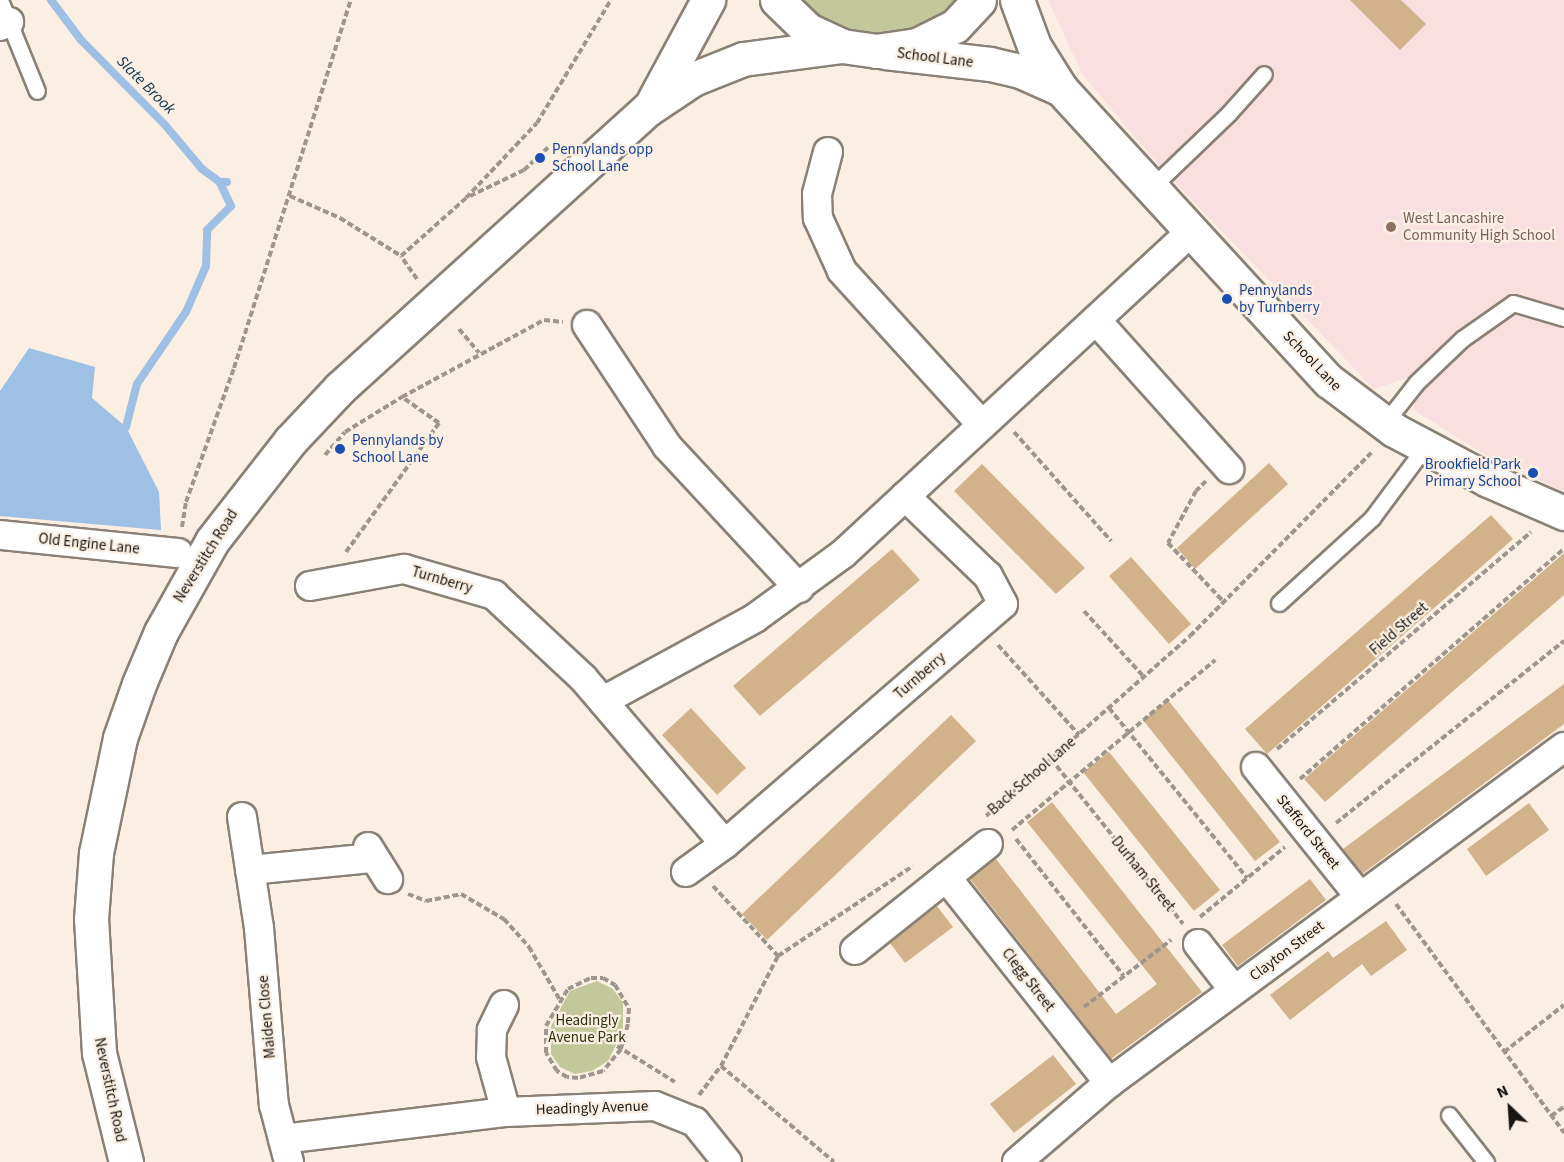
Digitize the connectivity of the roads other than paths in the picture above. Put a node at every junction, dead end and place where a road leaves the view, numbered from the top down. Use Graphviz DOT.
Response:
graph roads {
  1 [pos="708,0"];
  2 [pos="777,0"];
  3 [pos="979,0"];
  4 [pos="1017,0"];
  5 [pos="3,16"];
  6 [pos="842,46"];
  7 [pos="876,51"];
  8 [pos="1264,74"];
  9 [pos="1061,89"];
  10 [pos="37,91"];
  11 [pos="648,109"];
  12 [pos="828,152"];
  13 [pos="1153,186"];
  14 [pos="1192,231"];
  15 [pos="1564,318"];
  16 [pos="1096,320"];
  17 [pos="587,325"];
  18 [pos="989,418"];
  19 [pos="1389,427"];
  20 [pos="1425,447"];
  21 [pos="1226,466"];
  22 [pos="905,496"];
  23 [pos="1560,511"];
  24 [pos="0,535"];
  25 [pos="178,553"];
  26 [pos="318,584"];
  27 [pos="799,588"];
  28 [pos="1279,603"];
  29 [pos="603,701"];
  30 [pos="1559,761"];
  31 [pos="1256,768"];
  32 [pos="242,817"];
  33 [pos="994,831"];
  34 [pos="725,844"];
  35 [pos="376,861"];
  36 [pos="250,870"];
  37 [pos="686,872"];
  38 [pos="946,877"];
  39 [pos="1370,889"];
  40 [pos="1198,944"];
  41 [pos="855,950"];
  42 [pos="1234,990"];
  43 [pos="507,1003"];
  44 [pos="1109,1083"];
  45 [pos="506,1112"];
  46 [pos="1449,1115"];
  47 [pos="286,1151"];
  48 [pos="1029,1158"];
  49 [pos="126,1162"];
  50 [pos="727,1162"];
  51 [pos="1486,1162"];
  1 -- 11 [label="main road, Neverstitch Road"];
  2 -- 6 [label="main road"];
  3 -- 7 [label="main road"];
  4 -- 9 [label="main road, School Lane"];
  5 -- 10 [label="lane"];
  6 -- 7 [label="main road"];
  6 -- 11 [label="main road, Neverstitch Road"];
  7 -- 9 [label="main road, School Lane"];
  8 -- 13 [label="lane"];
  9 -- 13 [label="main road, School Lane"];
  11 -- 49 [label="main road, Neverstitch Road"];
  12 -- 18 [label="street"];
  13 -- 14 [label="main road, School Lane"];
  14 -- 16 [label="street"];
  14 -- 19 [label="main road, School Lane"];
  15 -- 19 [label="lane"];
  16 -- 18 [label="street"];
  16 -- 21 [label="street"];
  17 -- 27 [label="street"];
  18 -- 22 [label="street"];
  19 -- 20 [label="main road, School Lane"];
  20 -- 23 [label="main road, School Lane"];
  20 -- 28 [label="lane"];
  22 -- 27 [label="street"];
  22 -- 34 [label="street, Turnberry"];
  24 -- 25 [label="street, Old Engine Lane"];
  26 -- 29 [label="street, Turnberry"];
  27 -- 29 [label="street"];
  29 -- 34 [label="street, Turnberry"];
  30 -- 39 [label="street, Clayton Street"];
  31 -- 39 [label="street, Stafford Street"];
  32 -- 36 [label="street, Maiden Close"];
  33 -- 38 [label="street"];
  34 -- 37 [label="street, Turnberry"];
  35 -- 36 [label="street"];
  36 -- 47 [label="street, Maiden Close"];
  38 -- 41 [label="street"];
  38 -- 44 [label="street, Clegg Street"];
  39 -- 42 [label="street, Clayton Street"];
  40 -- 42 [label="street"];
  42 -- 44 [label="street, Clayton Street"];
  43 -- 45 [label="street"];
  44 -- 48 [label="street, Clayton Street"];
  45 -- 47 [label="street, Headingly Avenue"];
  45 -- 50 [label="street, Headingly Avenue"];
  46 -- 51 [label="lane"];
}
